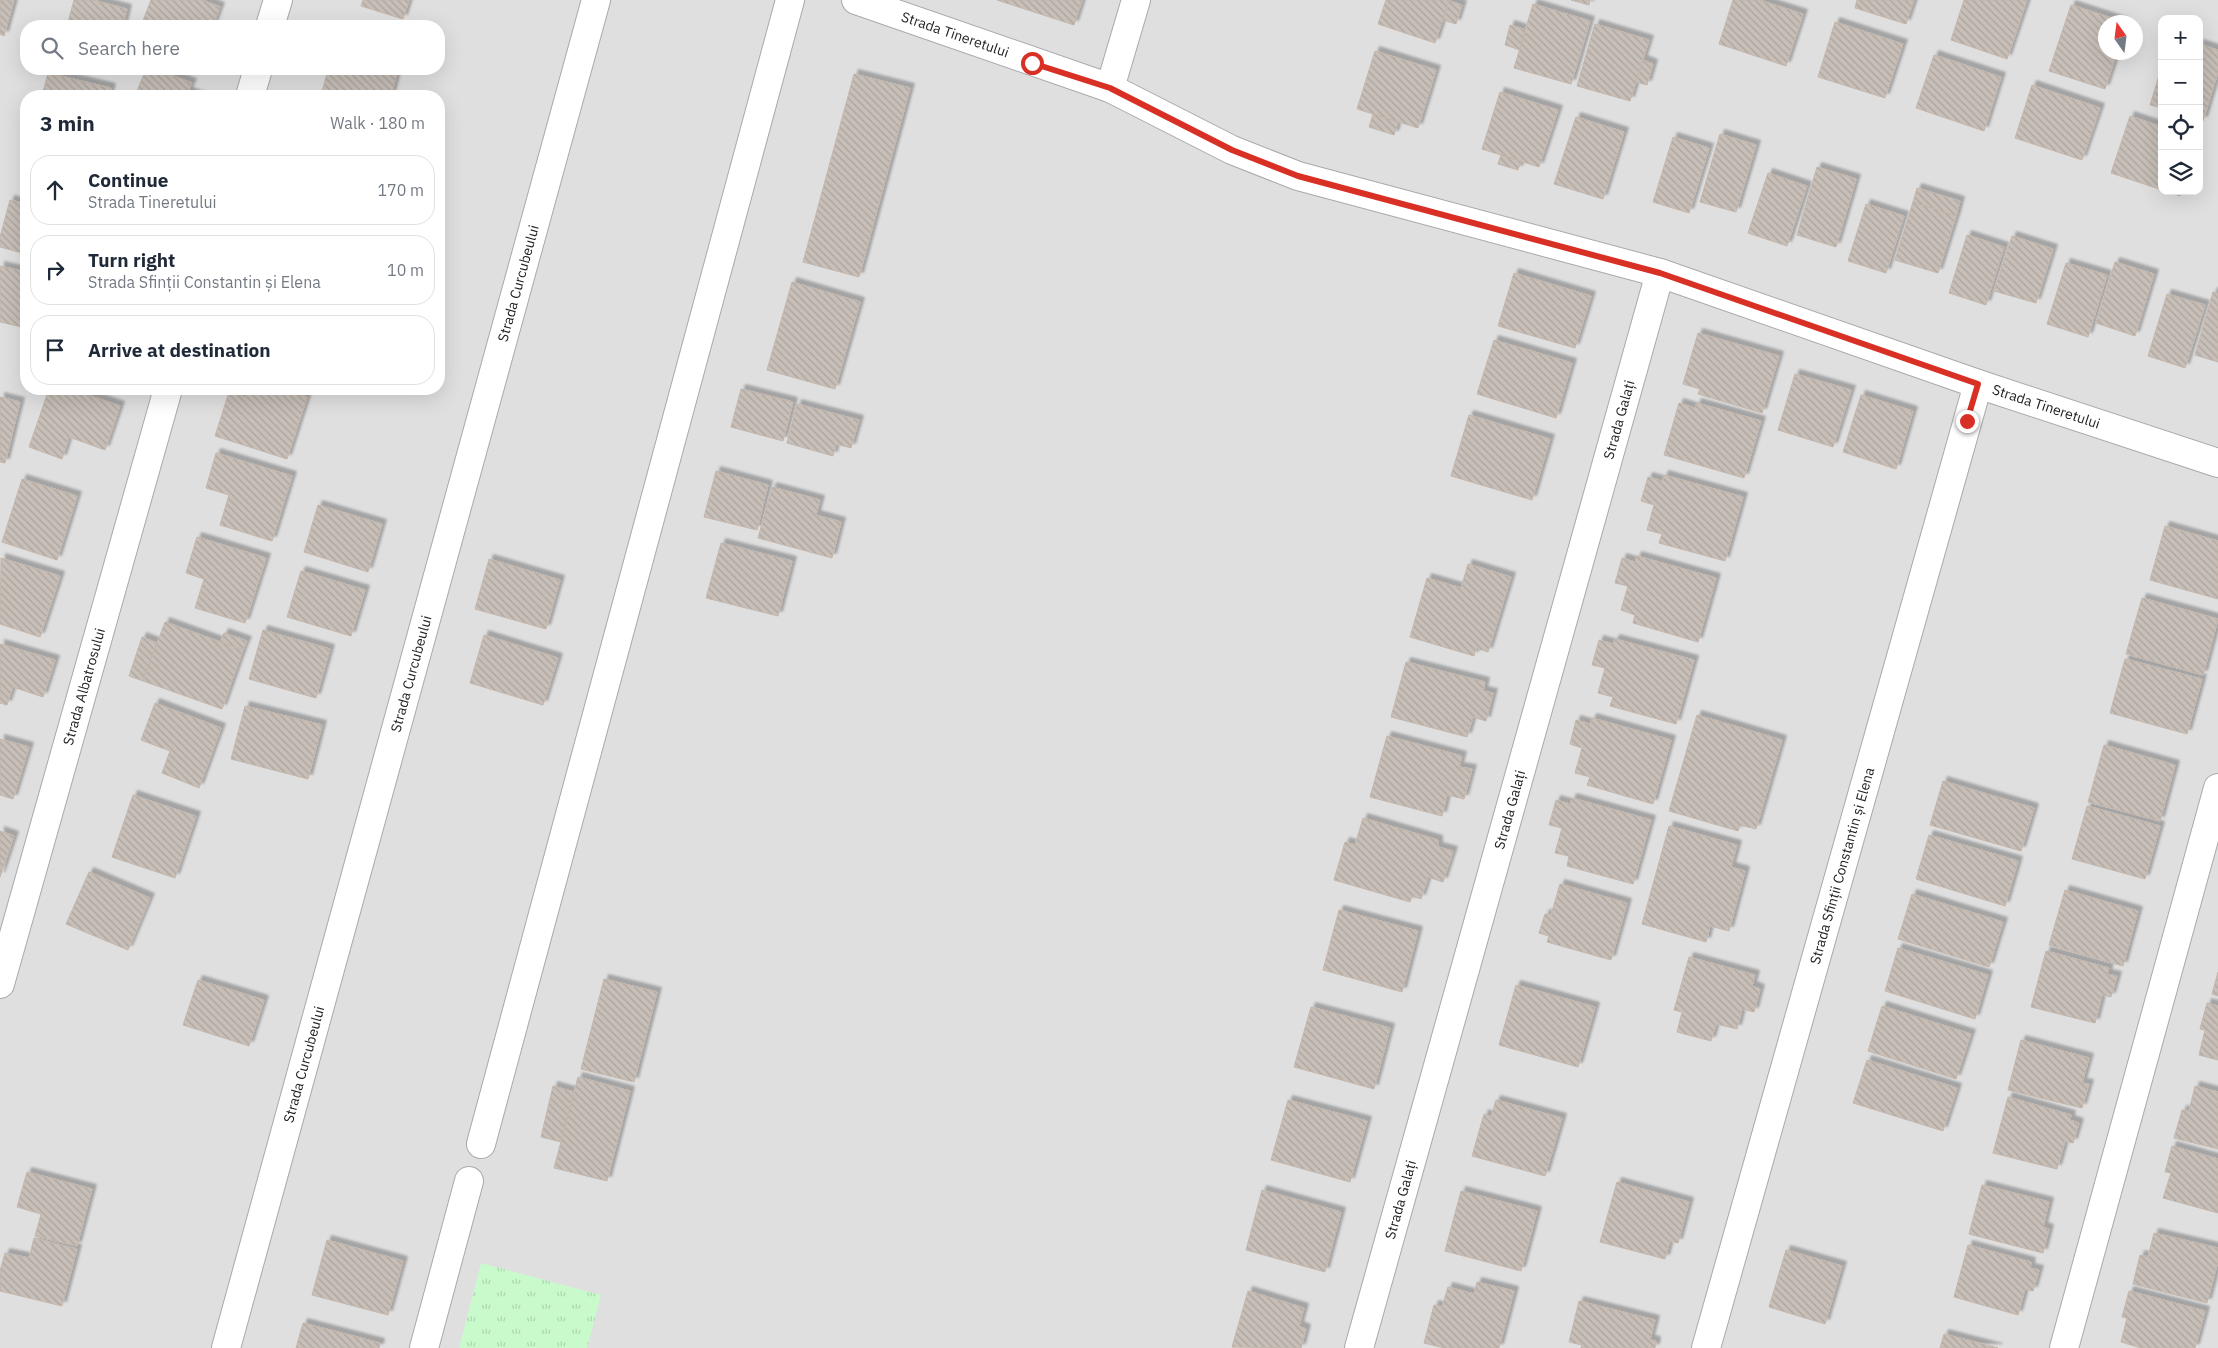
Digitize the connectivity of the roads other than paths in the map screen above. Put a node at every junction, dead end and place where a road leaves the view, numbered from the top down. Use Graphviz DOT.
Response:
graph roads {
  1 [pos="278,0"];
  2 [pos="596,0"];
  3 [pos="790,0"];
  4 [pos="856,0"];
  5 [pos="1136,0"];
  6 [pos="272,20"];
  7 [pos="256,75"];
  8 [pos="1110,88"];
  9 [pos="252,90"];
  10 [pos="1660,273"];
  11 [pos="1978,384"];
  12 [pos="166,395"];
  13 [pos="2218,463"];
  14 [pos="2218,788"];
  15 [pos="0,984"];
  16 [pos="481,1144"];
  17 [pos="469,1182"];
  18 [pos="226,1348"];
  19 [pos="424,1348"];
  20 [pos="1359,1348"];
  21 [pos="1706,1348"];
  22 [pos="2064,1348"];
  1 -- 6 [label="street"];
  2 -- 18 [label="street, Strada Curcubeului"];
  3 -- 16 [label="street"];
  4 -- 8 [label="street, Strada Tineretului"];
  5 -- 8 [label="street"];
  7 -- 9 [label="street"];
  8 -- 10 [label="street, Strada Tineretului"];
  10 -- 11 [label="street, Strada Tineretului"];
  10 -- 20 [label="street, Strada Galați"];
  11 -- 13 [label="street, Strada Tineretului"];
  11 -- 21 [label="street, Strada Sfinții Constantin și Elena"];
  12 -- 15 [label="street, Strada Albatrosului"];
  14 -- 22 [label="street"];
  17 -- 19 [label="street"];
}
